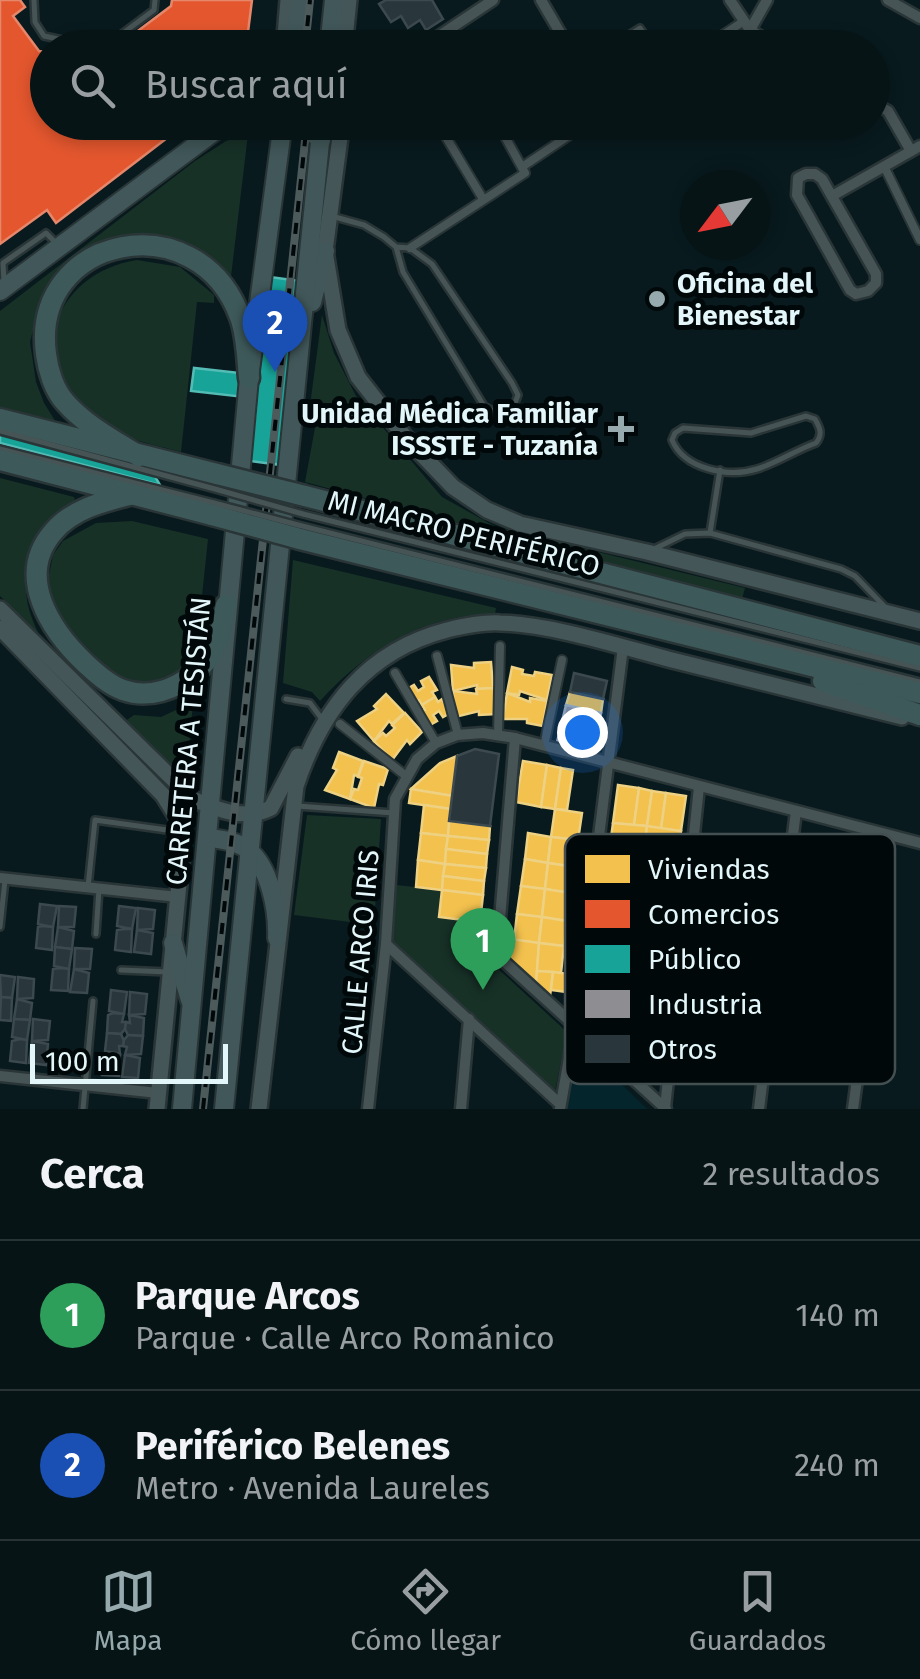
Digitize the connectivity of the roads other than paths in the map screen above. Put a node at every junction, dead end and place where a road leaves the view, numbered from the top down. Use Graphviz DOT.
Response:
graph roads {
  1 [pos="34,0"];
  2 [pos="155,0"];
  3 [pos="288,0"];
  4 [pos="301,0"];
  5 [pos="334,0"];
  6 [pos="350,0"];
  7 [pos="494,0"];
  8 [pos="541,0"];
  9 [pos="730,0"];
  10 [pos="767,0"];
  11 [pos="888,0"];
  12 [pos="920,18"];
  13 [pos="747,25"];
  14 [pos="41,30"];
  15 [pos="126,30"];
  16 [pos="286,30"];
  17 [pos="297,30"];
  18 [pos="332,30"];
  19 [pos="346,30"];
  20 [pos="448,30"];
  21 [pos="558,30"];
  22 [pos="738,30"];
  23 [pos="754,30"];
  24 [pos="890,114"];
  25 [pos="207,140"];
  26 [pos="281,140"];
  27 [pos="321,140"];
  28 [pos="340,140"];
  29 [pos="448,140"];
  30 [pos="507,140"];
  31 [pos="564,140"];
  32 [pos="915,149"];
  33 [pos="884,166"];
  34 [pos="523,170"];
  35 [pos="832,196"];
  36 [pos="484,199"];
  37 [pos="329,216"];
  38 [pos="920,240"];
  39 [pos="396,247"];
  40 [pos="410,248"];
  41 [pos="325,250"];
  42 [pos="3,289"];
  43 [pos="300,342"];
  44 [pos="249,378"];
  45 [pos="0,419"];
  46 [pos="0,431"];
  47 [pos="0,449"];
  48 [pos="139,456"];
  49 [pos="0,460"];
  50 [pos="720,470"];
  51 [pos="216,482"];
  52 [pos="128,495"];
  53 [pos="304,505"];
  54 [pos="213,509"];
  55 [pos="301,532"];
  56 [pos="710,533"];
  57 [pos="647,552"];
  58 [pos="226,605"];
  59 [pos="0,610"];
  60 [pos="895,615"];
  61 [pos="920,622"];
  62 [pos="0,628"];
  63 [pos="849,638"];
  64 [pos="920,640"];
  65 [pos="707,641"];
  66 [pos="500,646"];
  67 [pos="623,647"];
  68 [pos="437,656"];
  69 [pos="920,656"];
  70 [pos="562,660"];
  71 [pos="920,668"];
  72 [pos="395,673"];
  73 [pos="920,682"];
  74 [pos="920,693"];
  75 [pos="286,699"];
  76 [pos="920,718"];
  77 [pos="327,725"];
  78 [pos="458,735"];
  79 [pos="498,735"];
  80 [pos="515,738"];
  81 [pos="436,743"];
  82 [pos="544,746"];
  83 [pos="609,764"];
  84 [pos="406,776"];
  85 [pos="700,788"];
  86 [pos="292,806"];
  87 [pos="211,807"];
  88 [pos="394,812"];
  89 [pos="796,812"];
  90 [pos="254,814"];
  91 [pos="182,833"];
  92 [pos="600,834"];
  93 [pos="694,834"];
  94 [pos="793,834"];
  95 [pos="882,834"];
  96 [pos="895,837"];
  97 [pos="208,838"];
  98 [pos="920,844"];
  99 [pos="249,850"];
  100 [pos="2,878"];
  101 [pos="94,888"];
  102 [pos="178,897"];
  103 [pos="0,927"];
  104 [pos="96,934"];
  105 [pos="277,938"];
  106 [pos="173,943"];
  107 [pos="386,944"];
  108 [pos="121,970"];
  109 [pos="170,972"];
  110 [pos="93,1001"];
  111 [pos="192,1006"];
  112 [pos="565,1017"];
  113 [pos="469,1019"];
  114 [pos="0,1076"];
  115 [pos="565,1080"];
  116 [pos="637,1084"];
  117 [pos="763,1084"];
  118 [pos="856,1084"];
  119 [pos="85,1085"];
  120 [pos="158,1101"];
  121 [pos="560,1107"];
  122 [pos="661,1107"];
  123 [pos="83,1109"];
  124 [pos="182,1109"];
  125 [pos="224,1109"];
  126 [pos="259,1109"];
  127 [pos="368,1109"];
  128 [pos="462,1109"];
  129 [pos="760,1109"];
  130 [pos="853,1109"];
  1 -- 14 [label="lane"];
  2 -- 15 [label="lane"];
  3 -- 16 [label="main road"];
  4 -- 17 [label="main road"];
  5 -- 18 [label="main road"];
  6 -- 19 [label="main road"];
  7 -- 20 [label="street"];
  8 -- 21 [label="street"];
  9 -- 13 [label="street"];
  10 -- 13 [label="street"];
  11 -- 12 [label="street"];
  13 -- 22 [label="street"];
  13 -- 23 [label="street"];
  24 -- 32 [label="street"];
  25 -- 42 [label="main road"];
  26 -- 44 [label="main road, CARRETERA A TESISTÁN"];
  27 -- 43 [label="main road"];
  28 -- 37 [label="main road"];
  29 -- 36 [label="street"];
  30 -- 34 [label="street"];
  31 -- 34 [label="street"];
  32 -- 33 [label="street"];
  33 -- 35 [label="street"];
  33 -- 38 [label="street"];
  34 -- 36 [label="street"];
  35 -- 35 [label="street"];
  36 -- 40 [label="street"];
  37 -- 39 [label="lane"];
  37 -- 41 [label="main road"];
  39 -- 40 [label="lane"];
  39 -- 40 [label="lane"];
  41 -- 43 [label="main road"];
  41 -- 57 [label="main road"];
  43 -- 90 [label="main road"];
  44 -- 48 [label="highway"];
  44 -- 58 [label="main road, CARRETERA A TESISTÁN"];
  45 -- 48 [label="highway"];
  46 -- 51 [label="lane"];
  47 -- 54 [label="lane"];
  48 -- 51 [label="highway"];
  49 -- 52 [label="highway"];
  50 -- 50 [label="lane"];
  50 -- 56 [label="lane"];
  51 -- 53 [label="highway, bridge"];
  52 -- 54 [label="highway"];
  52 -- 58 [label="highway"];
  53 -- 63 [label="highway"];
  53 -- 71 [label="lane, MI MACRO PERIFÉRICO"];
  54 -- 55 [label="highway, bridge"];
  55 -- 65 [label="highway"];
  55 -- 73 [label="lane, MI MACRO PERIFÉRICO"];
  56 -- 57 [label="lane"];
  56 -- 60 [label="lane"];
  57 -- 60 [label="main road"];
  58 -- 87 [label="main road, CARRETERA A TESISTÁN"];
  59 -- 87 [label="main road"];
  60 -- 61 [label="main road"];
  62 -- 91 [label="main road"];
  63 -- 64 [label="highway"];
  63 -- 69 [label="highway"];
  65 -- 74 [label="highway"];
  65 -- 76 [label="highway"];
  66 -- 79 [label="street"];
  67 -- 76 [label="main road"];
  67 -- 77 [label="main road"];
  67 -- 83 [label="street"];
  68 -- 78 [label="street"];
  70 -- 82 [label="street"];
  72 -- 81 [label="street"];
  75 -- 77 [label="lane"];
  77 -- 84 [label="street"];
  77 -- 86 [label="main road"];
  77 -- 90 [label="main road"];
  78 -- 79 [label="street"];
  78 -- 81 [label="street"];
  79 -- 80 [label="street"];
  80 -- 82 [label="street"];
  80 -- 112 [label="street"];
  81 -- 84 [label="street"];
  82 -- 83 [label="street"];
  83 -- 85 [label="street"];
  83 -- 92 [label="street"];
  84 -- 88 [label="street, CALLE ARCO IRIS"];
  85 -- 89 [label="street"];
  85 -- 93 [label="street"];
  86 -- 88 [label="lane"];
  86 -- 105 [label="main road"];
  87 -- 90 [label="main road"];
  87 -- 97 [label="main road, CARRETERA A TESISTÁN"];
  88 -- 107 [label="street, CALLE ARCO IRIS"];
  89 -- 94 [label="street"];
  89 -- 95 [label="street"];
  90 -- 99 [label="main road"];
  91 -- 101 [label="lane"];
  91 -- 102 [label="main road"];
  96 -- 98 [label="street"];
  97 -- 99 [label="main road"];
  97 -- 111 [label="main road, CARRETERA A TESISTÁN"];
  99 -- 105 [label="main road"];
  99 -- 125 [label="main road"];
  100 -- 101 [label="street"];
  100 -- 103 [label="lane"];
  101 -- 102 [label="street"];
  101 -- 104 [label="lane"];
  102 -- 106 [label="main road"];
  105 -- 126 [label="main road"];
  106 -- 109 [label="main road"];
  106 -- 111 [label="main road"];
  107 -- 113 [label="street"];
  107 -- 127 [label="street, CALLE ARCO IRIS"];
  108 -- 109 [label="lane"];
  109 -- 120 [label="main road"];
  110 -- 119 [label="lane"];
  111 -- 124 [label="main road, CARRETERA A TESISTÁN"];
  113 -- 121 [label="street"];
  113 -- 128 [label="street"];
  114 -- 119 [label="street"];
  115 -- 121 [label="street"];
  116 -- 122 [label="street"];
  117 -- 129 [label="street"];
  118 -- 130 [label="street"];
  119 -- 120 [label="street"];
  119 -- 123 [label="lane"];
}
